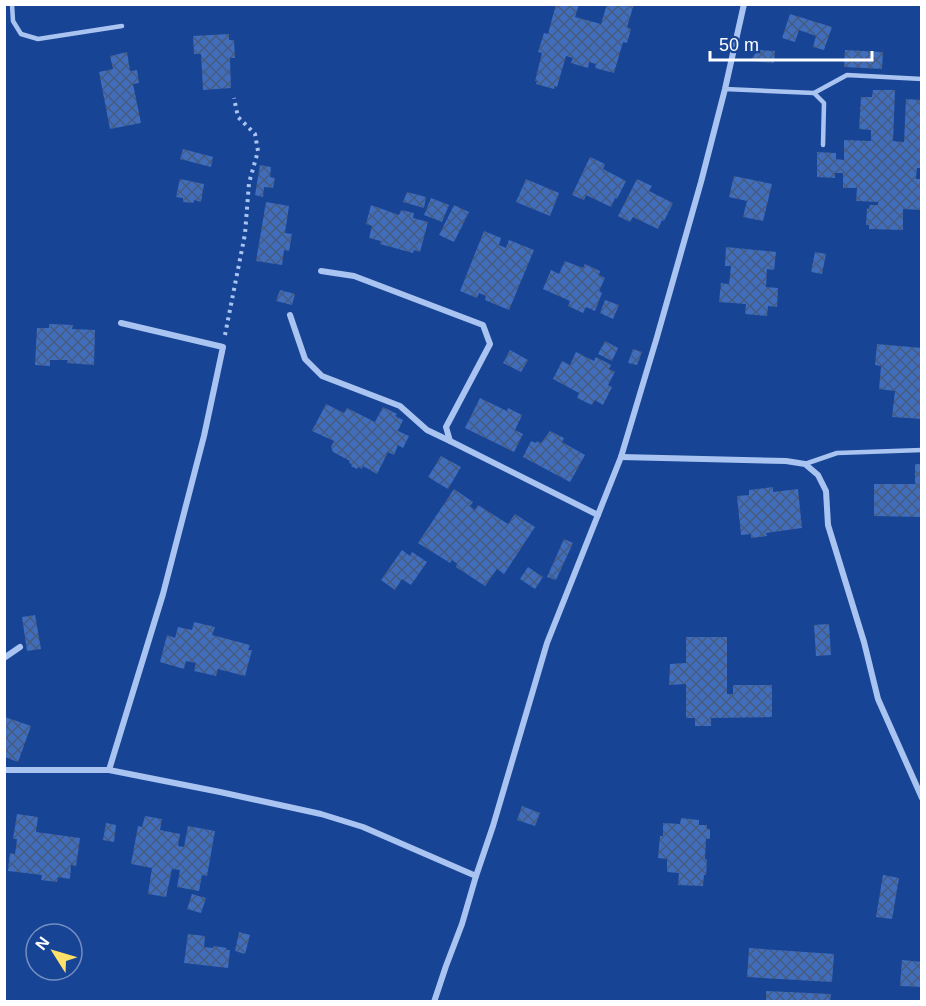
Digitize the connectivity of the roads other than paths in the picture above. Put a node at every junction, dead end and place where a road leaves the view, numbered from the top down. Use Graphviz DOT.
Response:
graph roads {
  1 [pos="12,4"];
  2 [pos="744,4"];
  3 [pos="122,26"];
  4 [pos="921,79"];
  5 [pos="725,89"];
  6 [pos="814,93"];
  7 [pos="824,145"];
  8 [pos="321,271"];
  9 [pos="290,315"];
  10 [pos="121,323"];
  11 [pos="450,441"];
  12 [pos="921,450"];
  13 [pos="621,457"];
  14 [pos="804,464"];
  15 [pos="598,515"];
  16 [pos="20,646"];
  17 [pos="4,658"];
  18 [pos="4,770"];
  19 [pos="109,770"];
  20 [pos="921,798"];
  21 [pos="476,876"];
  22 [pos="434,1002"];
  1 -- 3 [label="lane"];
  2 -- 5 [label="street"];
  4 -- 6 [label="lane"];
  5 -- 6 [label="lane"];
  5 -- 13 [label="street"];
  6 -- 7 [label="lane"];
  8 -- 11 [label="street"];
  9 -- 11 [label="street"];
  10 -- 19 [label="street"];
  11 -- 15 [label="street"];
  12 -- 14 [label="lane"];
  13 -- 14 [label="street"];
  13 -- 15 [label="street"];
  14 -- 20 [label="street"];
  15 -- 21 [label="street"];
  16 -- 17 [label="street"];
  18 -- 19 [label="street"];
  19 -- 21 [label="street"];
  21 -- 22 [label="street"];
}
